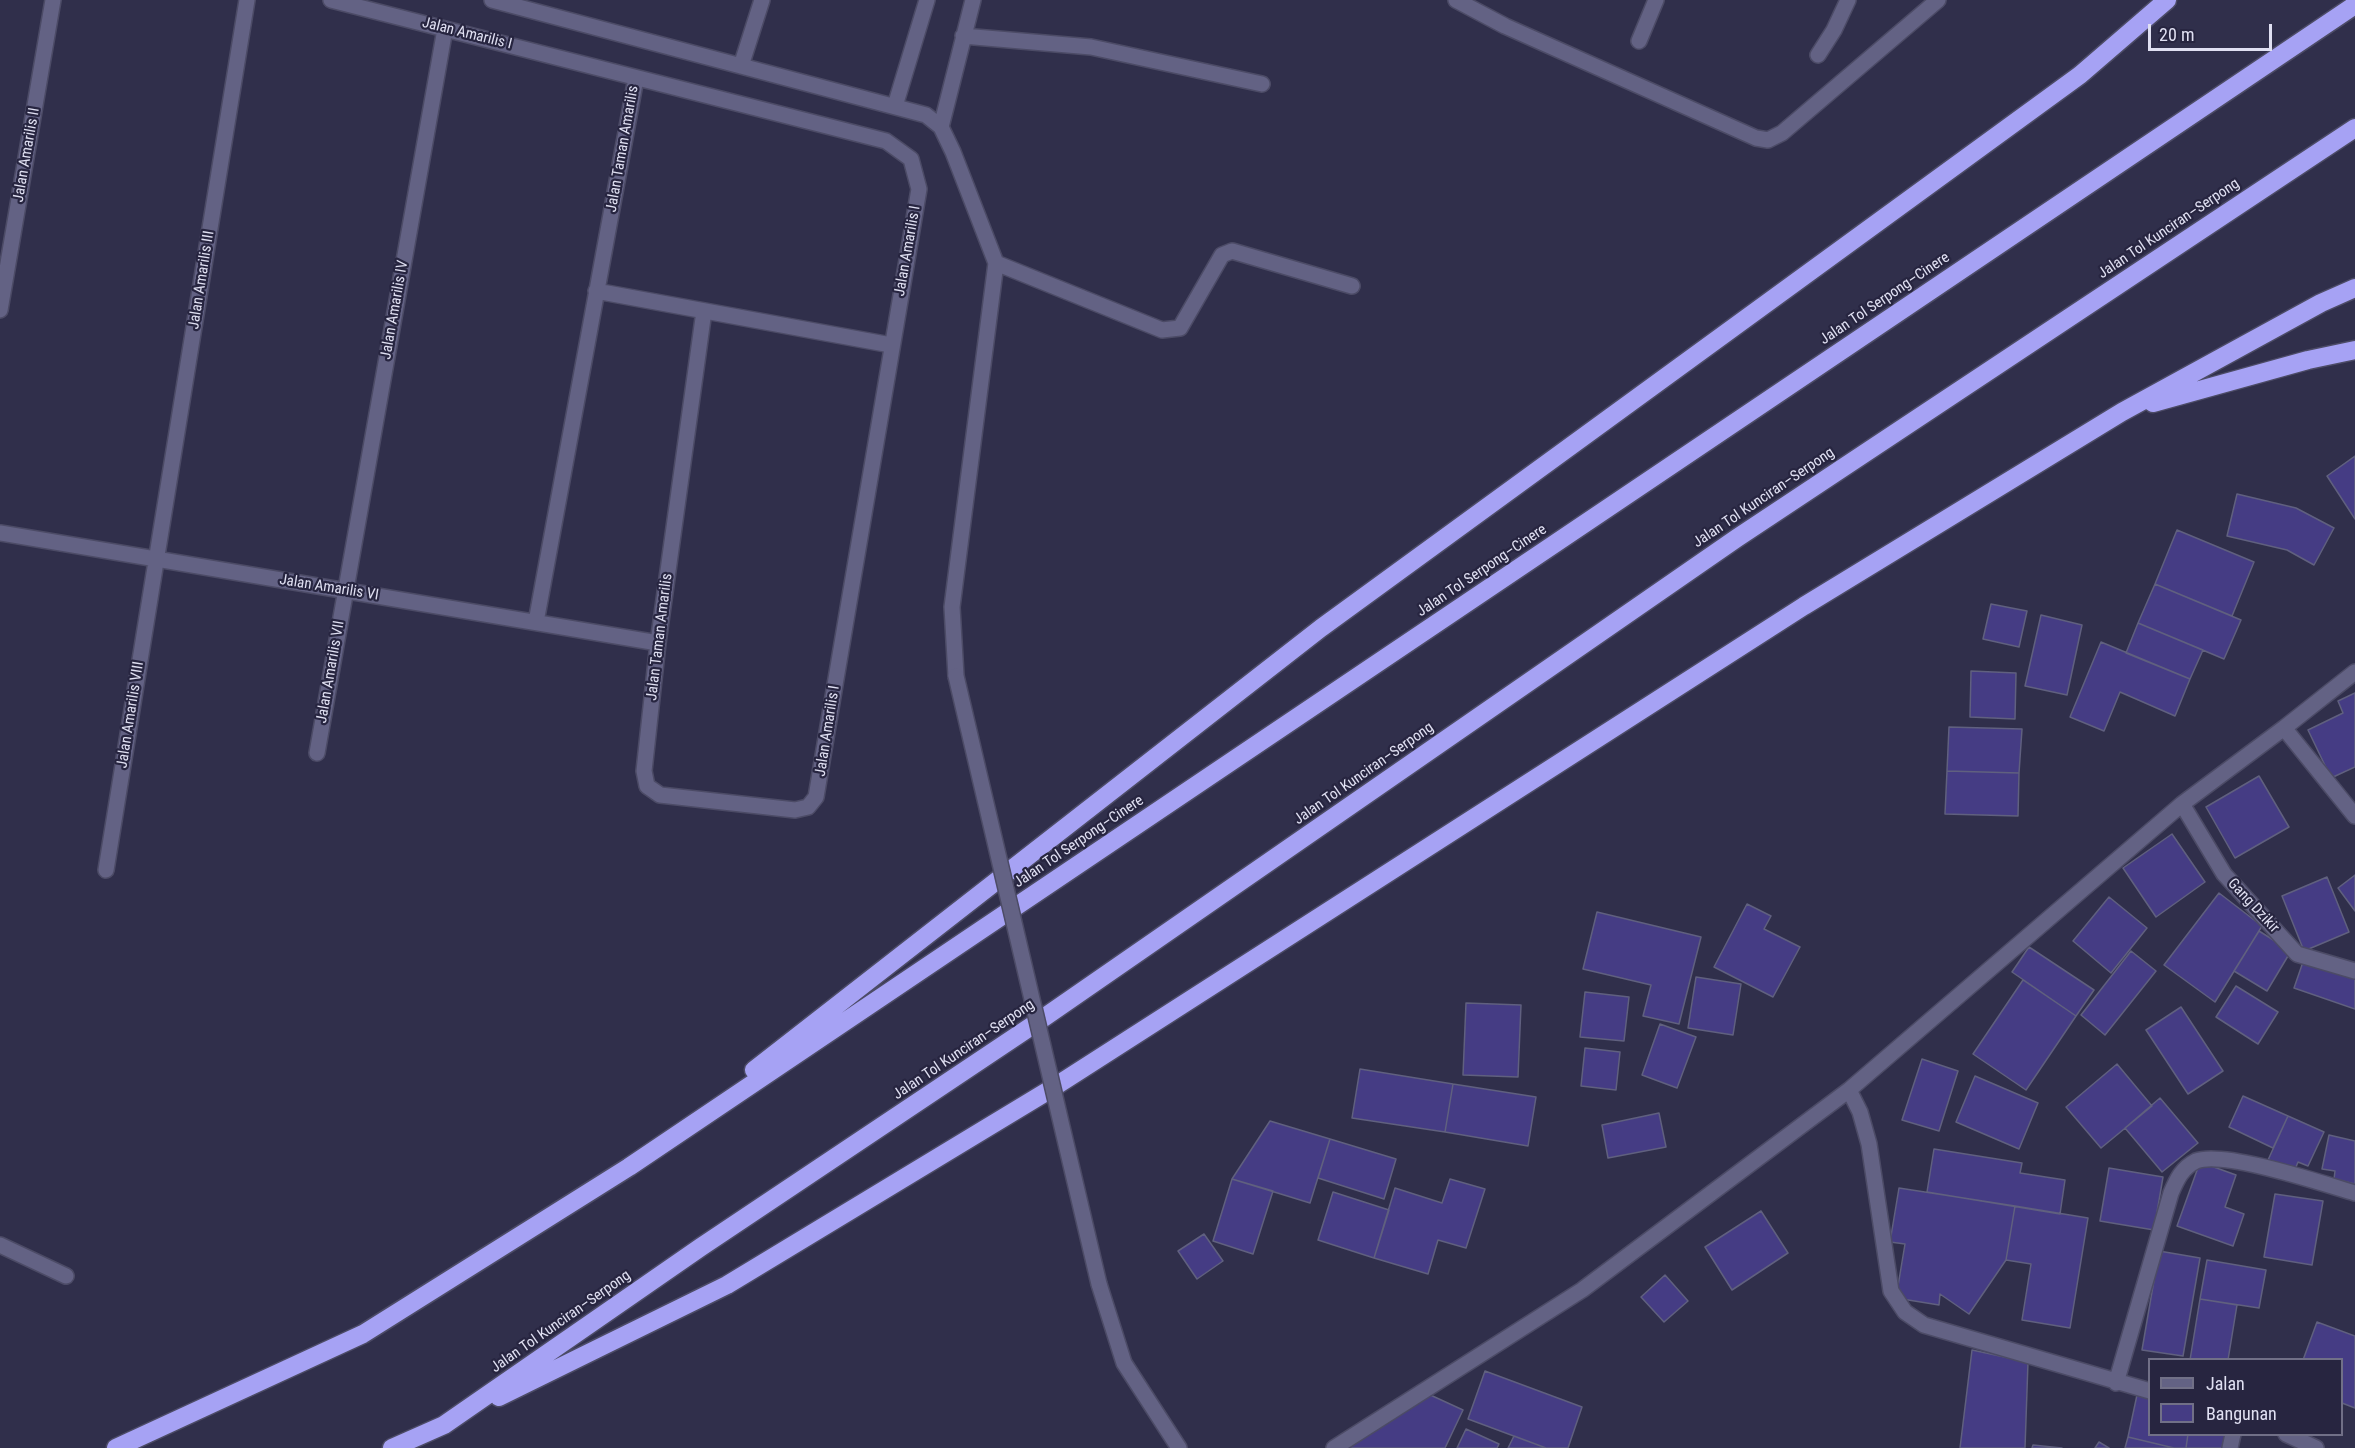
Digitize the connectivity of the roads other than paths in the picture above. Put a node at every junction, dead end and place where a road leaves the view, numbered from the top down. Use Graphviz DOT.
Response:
graph roads {
  1 [pos="53,0"];
  2 [pos="247,0"];
  3 [pos="331,0"];
  4 [pos="492,0"];
  5 [pos="762,0"];
  6 [pos="927,0"];
  7 [pos="973,0"];
  8 [pos="1456,0"];
  9 [pos="1656,0"];
  10 [pos="1848,0"];
  11 [pos="1938,0"];
  12 [pos="2167,0"];
  13 [pos="2355,5"];
  14 [pos="445,29"];
  15 [pos="963,36"];
  16 [pos="1639,41"];
  17 [pos="1818,55"];
  18 [pos="741,66"];
  19 [pos="636,78"];
  20 [pos="1262,84"];
  21 [pos="895,106"];
  22 [pos="941,127"];
  23 [pos="2355,128"];
  24 [pos="996,263"];
  25 [pos="1352,286"];
  26 [pos="2355,288"];
  27 [pos="597,291"];
  28 [pos="0,310"];
  29 [pos="704,311"];
  30 [pos="891,345"];
  31 [pos="2355,350"];
  32 [pos="2122,412"];
  33 [pos="0,533"];
  34 [pos="156,559"];
  35 [pos="346,591"];
  36 [pos="536,622"];
  37 [pos="658,643"];
  38 [pos="2355,672"];
  39 [pos="2284,728"];
  40 [pos="317,753"];
  41 [pos="816,797"];
  42 [pos="2182,804"];
  43 [pos="2355,816"];
  44 [pos="106,870"];
  45 [pos="2355,971"];
  46 [pos="1849,1090"];
  47 [pos="629,1167"];
  48 [pos="2355,1193"];
  49 [pos="0,1245"];
  50 [pos="66,1276"];
  51 [pos="2116,1383"];
  52 [pos="2148,1391"];
  53 [pos="444,1425"];
  54 [pos="2290,1436"];
  55 [pos="116,1448"];
  56 [pos="392,1448"];
  57 [pos="1179,1448"];
  58 [pos="1334,1448"];
  59 [pos="2316,1448"];
  1 -- 28 [label="street, Jalan Amarilis II"];
  2 -- 34 [label="street, Jalan Amarilis III"];
  3 -- 14 [label="street, Jalan Amarilis I"];
  4 -- 18 [label="street"];
  5 -- 18 [label="street"];
  6 -- 21 [label="street"];
  7 -- 15 [label="street"];
  8 -- 11 [label="street"];
  9 -- 16 [label="street"];
  10 -- 17 [label="street"];
  12 -- 47 [label="highway"];
  13 -- 47 [label="highway, Jalan Tol Serpong–Cinere"];
  14 -- 19 [label="street, Jalan Amarilis I"];
  14 -- 35 [label="street, Jalan Amarilis IV"];
  15 -- 20 [label="street"];
  15 -- 22 [label="street"];
  18 -- 21 [label="street"];
  19 -- 27 [label="street, Jalan Taman Amarilis"];
  19 -- 30 [label="street, Jalan Amarilis I"];
  21 -- 22 [label="street"];
  22 -- 24 [label="street"];
  23 -- 53 [label="highway, Jalan Tol Kunciran–Serpong"];
  24 -- 25 [label="street"];
  24 -- 57 [label="street, bridge"];
  26 -- 32 [label="highway"];
  27 -- 29 [label="street"];
  27 -- 36 [label="street, Jalan Taman Amarilis"];
  29 -- 30 [label="street"];
  29 -- 37 [label="street, Jalan Taman Amarilis"];
  30 -- 41 [label="street, Jalan Amarilis I"];
  31 -- 32 [label="highway"];
  32 -- 53 [label="highway"];
  33 -- 34 [label="street, Jalan Amarilis VI"];
  34 -- 35 [label="street, Jalan Amarilis VI"];
  34 -- 44 [label="street, Jalan Amarilis VIII"];
  35 -- 36 [label="street, Jalan Amarilis VI"];
  35 -- 40 [label="street, Jalan Amarilis VII"];
  36 -- 37 [label="street, Jalan Amarilis VI"];
  37 -- 41 [label="street, Jalan Taman Amarilis"];
  38 -- 39 [label="street"];
  39 -- 42 [label="street"];
  39 -- 43 [label="street"];
  42 -- 45 [label="street, Gang Dzikir"];
  42 -- 46 [label="street"];
  46 -- 51 [label="street"];
  46 -- 58 [label="street"];
  47 -- 55 [label="highway"];
  48 -- 51 [label="street"];
  49 -- 50 [label="street"];
  51 -- 52 [label="street"];
  53 -- 56 [label="highway, Jalan Tol Kunciran–Serpong"];
  54 -- 59 [label="street"];
}
